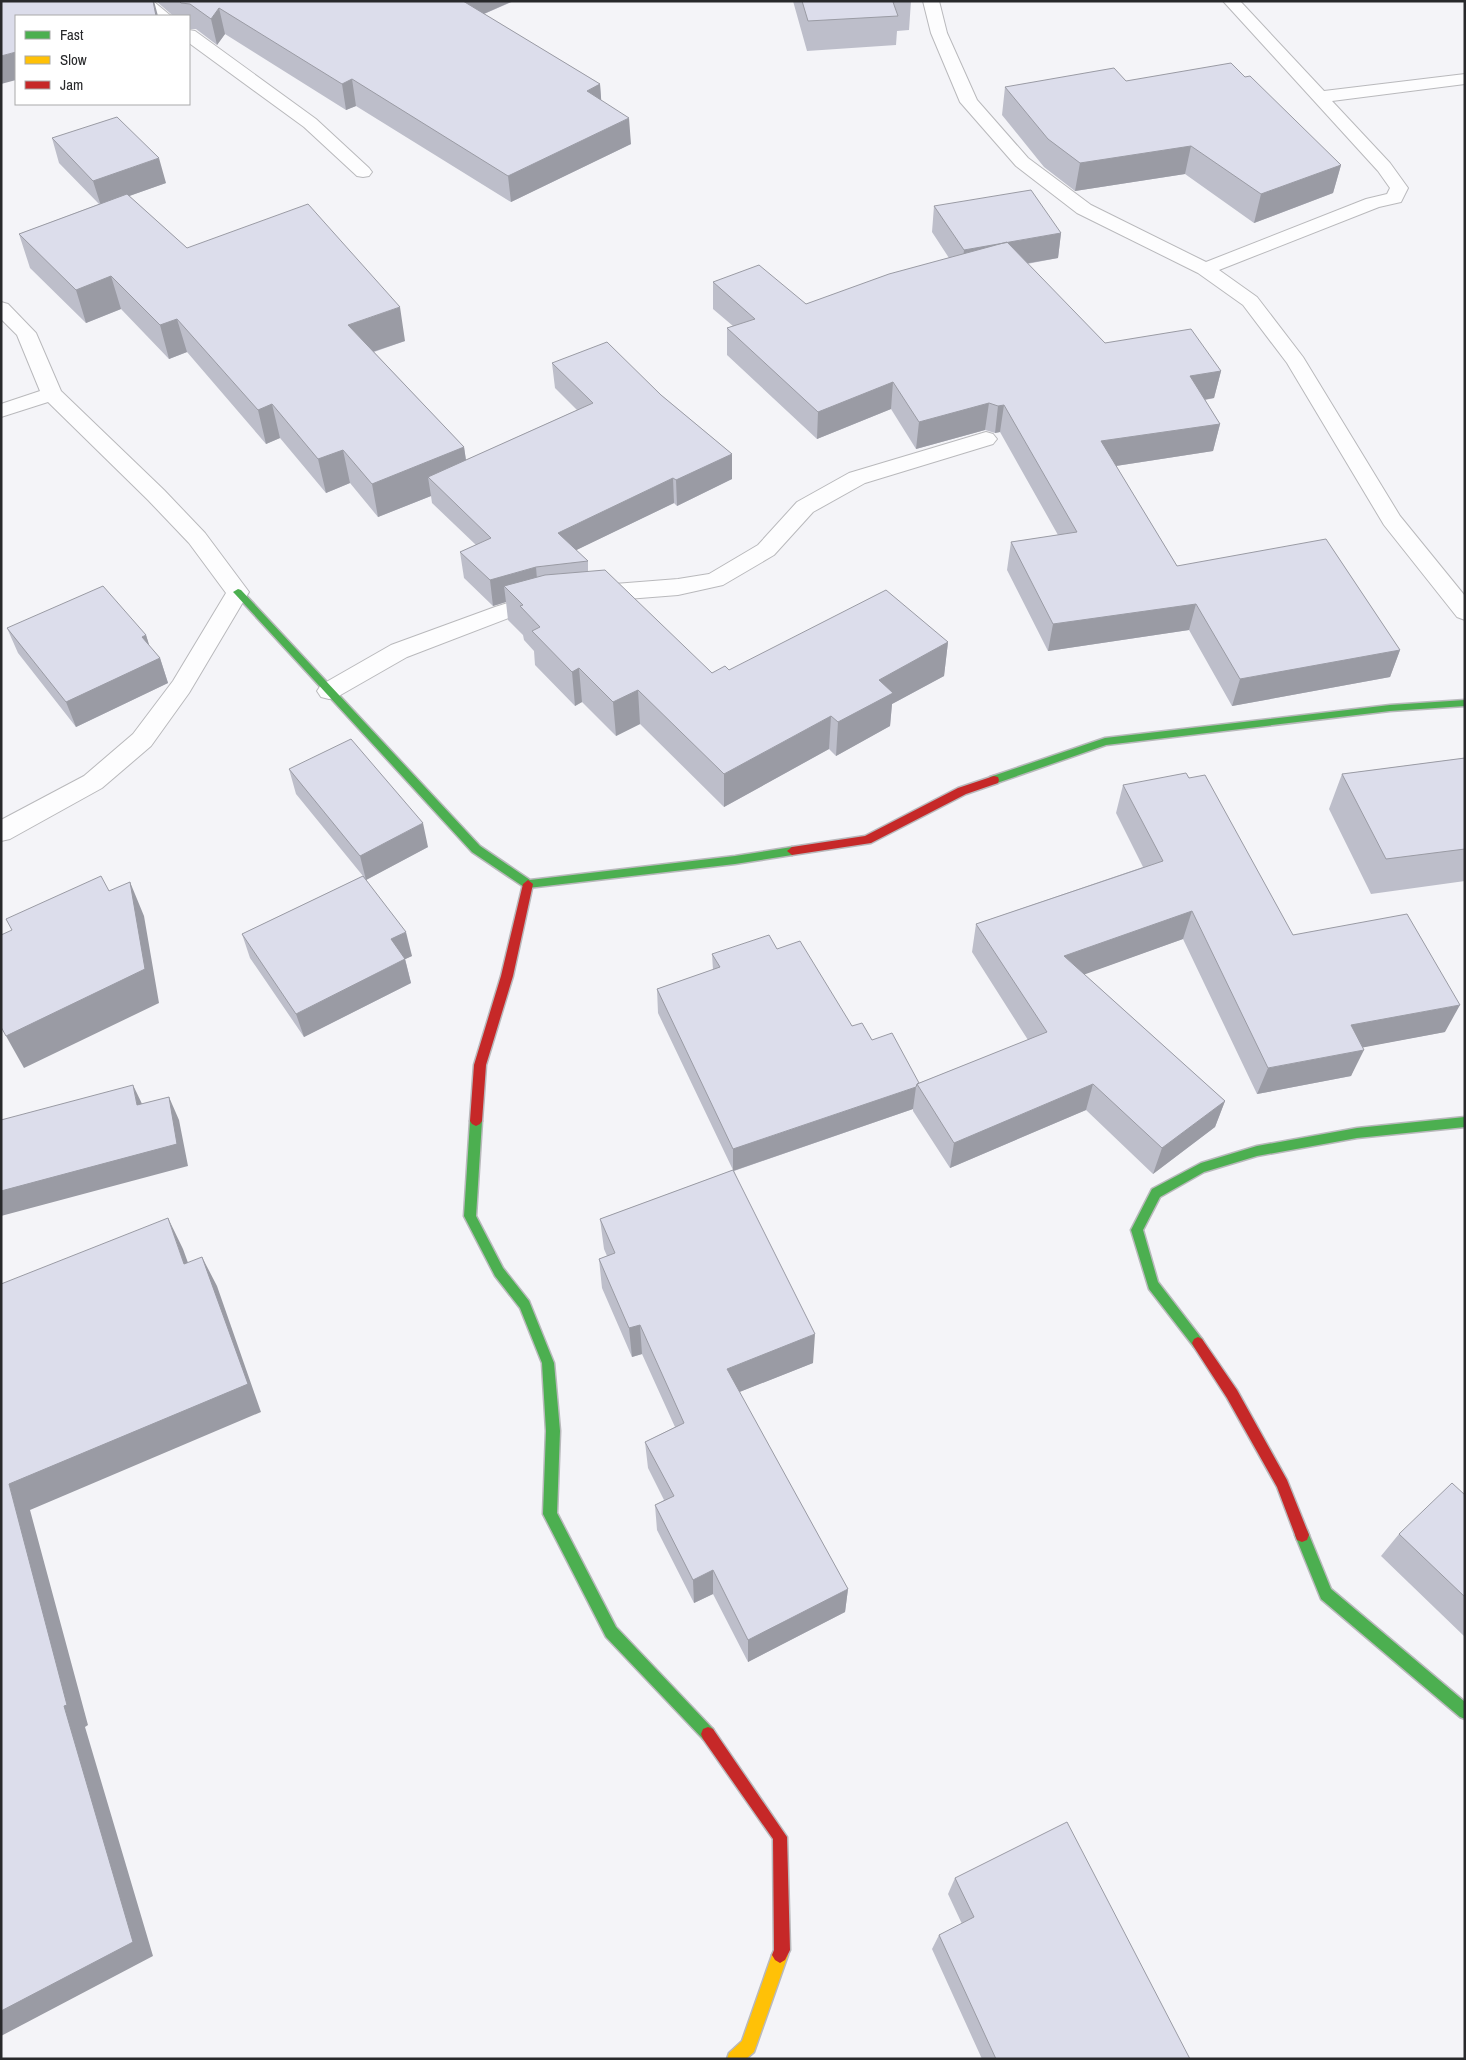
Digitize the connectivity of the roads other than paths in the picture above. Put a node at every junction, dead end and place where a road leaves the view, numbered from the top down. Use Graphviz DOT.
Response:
graph roads {
  1 [pos="142,1"];
  2 [pos="931,1"];
  3 [pos="1231,1"];
  4 [pos="162,15"];
  5 [pos="190,36"];
  6 [pos="1465,78"];
  7 [pos="1320,97"];
  8 [pos="363,172"];
  9 [pos="1205,269"];
  10 [pos="1,308"];
  11 [pos="52,394"];
  12 [pos="1,411"];
  13 [pos="986,439"];
  14 [pos="238,592"];
  15 [pos="1465,612"];
  16 [pos="329,690"];
  17 [pos="1465,703"];
  18 [pos="1,832"];
  19 [pos="528,884"];
  20 [pos="1465,1122"];
  21 [pos="1465,1712"];
  22 [pos="735,2059"];
  1 -- 4 [label="street"];
  2 -- 9 [label="street"];
  3 -- 7 [label="street"];
  5 -- 8 [label="street"];
  6 -- 7 [label="street"];
  7 -- 9 [label="street"];
  9 -- 15 [label="street"];
  10 -- 11 [label="street"];
  11 -- 12 [label="street"];
  11 -- 14 [label="street"];
  13 -- 16 [label="street"];
  14 -- 16 [label="street"];
  14 -- 18 [label="street"];
  16 -- 19 [label="street"];
  17 -- 19 [label="street"];
  19 -- 22 [label="street"];
  20 -- 21 [label="street"];
}
